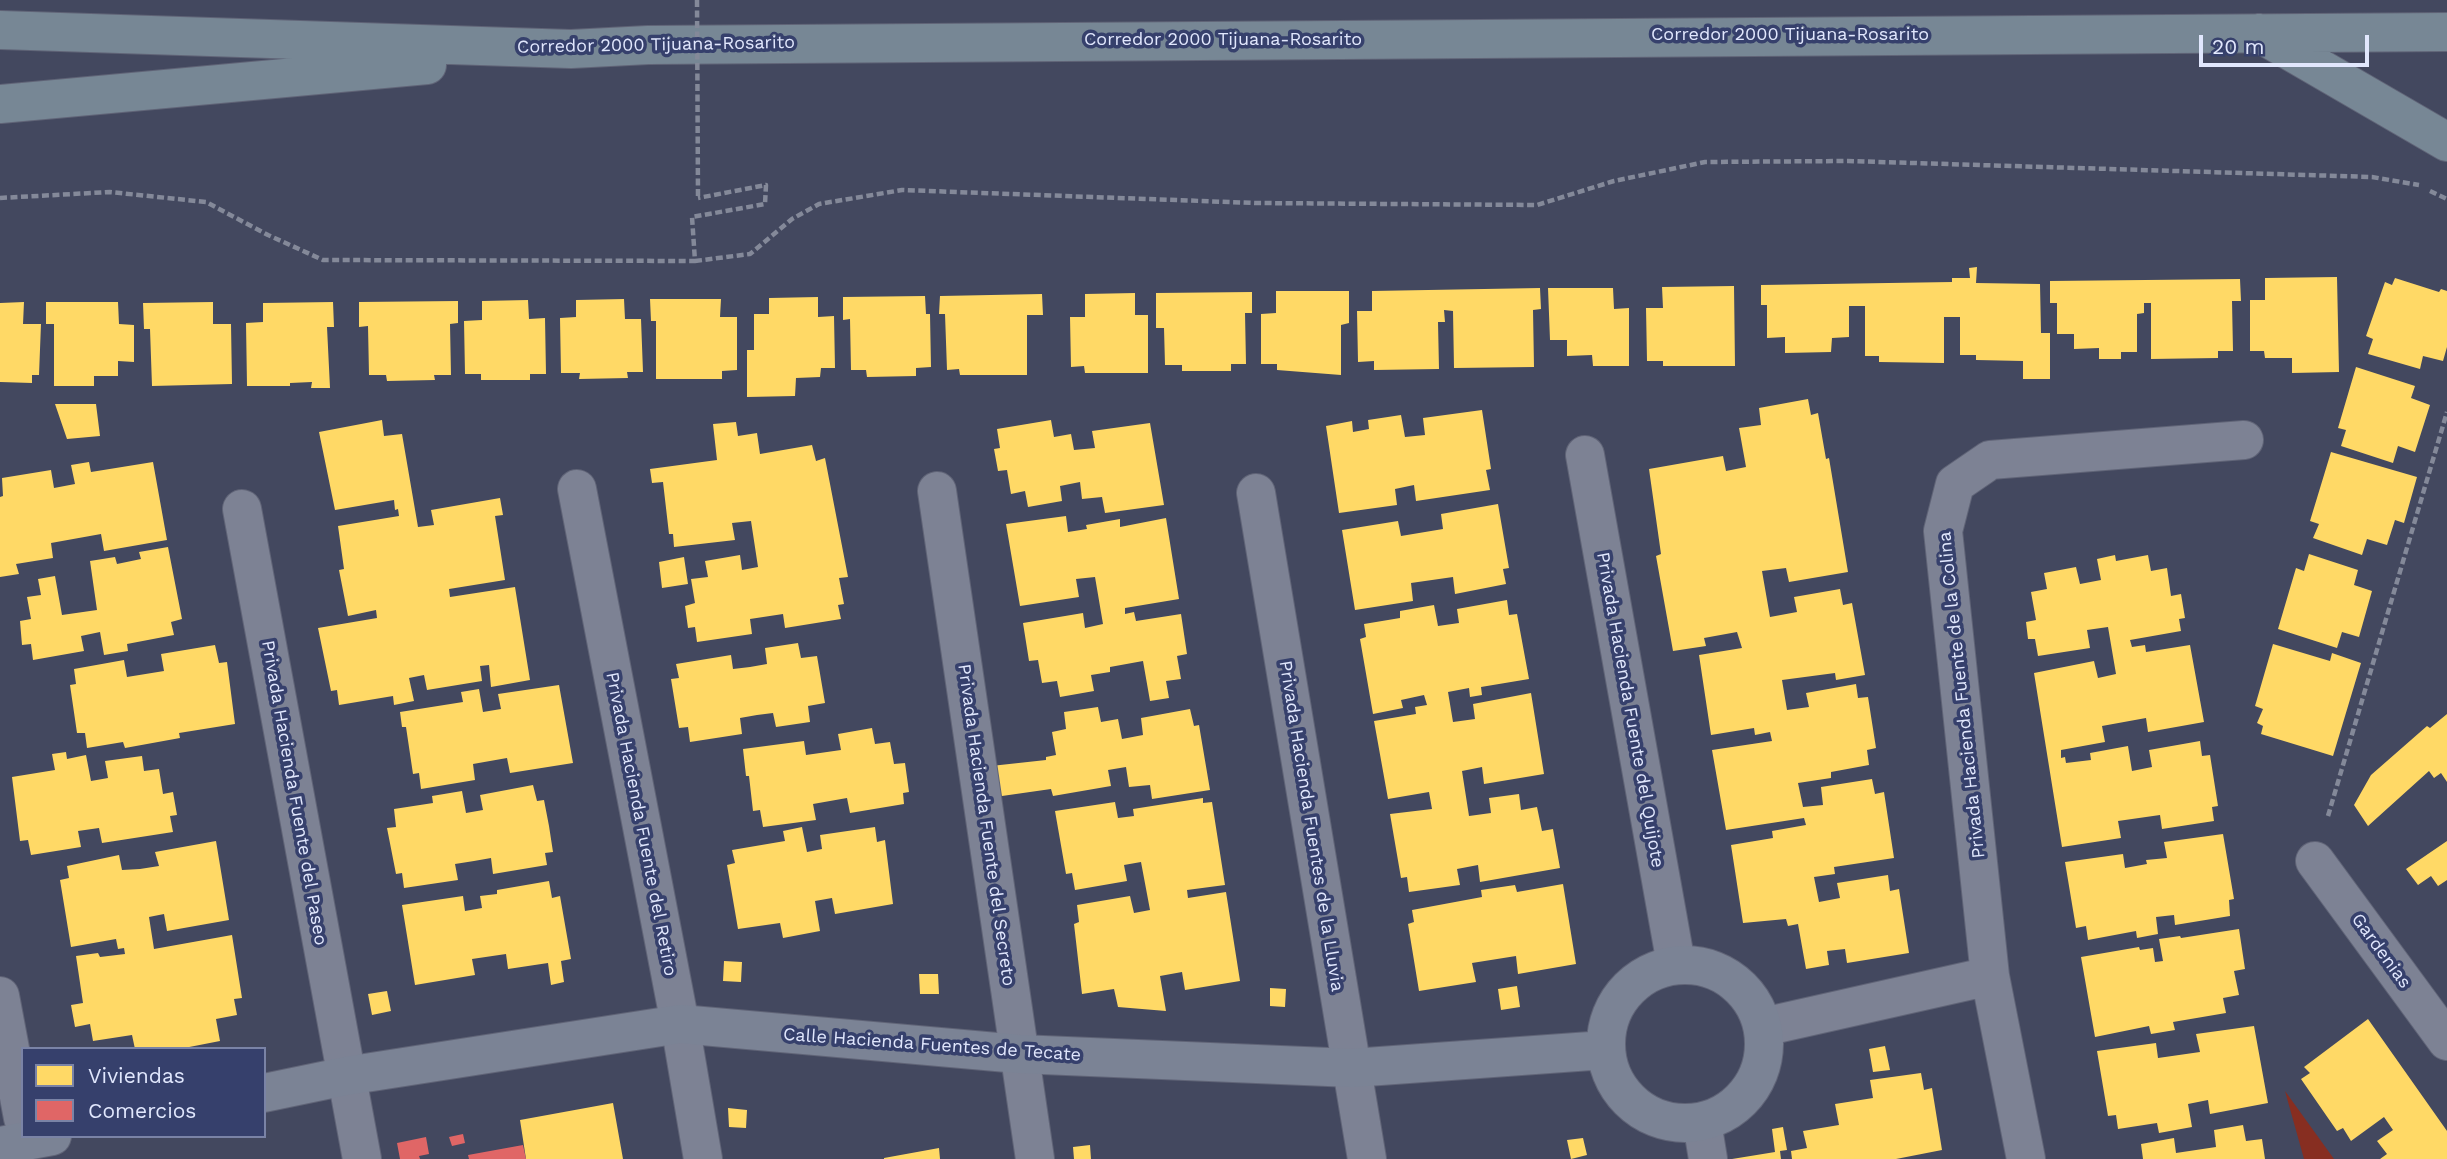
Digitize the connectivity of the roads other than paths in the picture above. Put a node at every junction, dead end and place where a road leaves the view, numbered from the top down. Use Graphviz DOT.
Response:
graph roads {
  1 [pos="0,30"];
  2 [pos="2257,32"];
  3 [pos="2447,32"];
  4 [pos="648,45"];
  5 [pos="0,104"];
  6 [pos="2447,142"];
  7 [pos="2244,440"];
  8 [pos="1585,455"];
  9 [pos="577,489"];
  10 [pos="937,491"];
  11 [pos="1256,493"];
  12 [pos="242,509"];
  13 [pos="2315,860"];
  14 [pos="1676,964"];
  15 [pos="1990,976"];
  16 [pos="0,996"];
  17 [pos="680,1024"];
  18 [pos="1763,1027"];
  19 [pos="2447,1041"];
  20 [pos="1605,1049"];
  21 [pos="1019,1054"];
  22 [pos="1352,1068"];
  23 [pos="346,1076"];
  24 [pos="266,1093"];
  25 [pos="21,1112"];
  26 [pos="1702,1122"];
  27 [pos="362,1159"];
  28 [pos="703,1159"];
  29 [pos="1035,1159"];
  30 [pos="1367,1159"];
  31 [pos="1708,1159"];
  32 [pos="2026,1159"];
  1 -- 4 [label="highway, Corredor 2000 Tijuana-Rosarito"];
  2 -- 3 [label="highway, Corredor 2000 Tijuana-Rosarito"];
  2 -- 4 [label="highway, Corredor 2000 Tijuana-Rosarito"];
  2 -- 6 [label="highway"];
  4 -- 5 [label="highway"];
  7 -- 15 [label="street, Privada Hacienda Fuente de la Colina"];
  8 -- 14 [label="street, Privada Hacienda Fuente del Quijote"];
  9 -- 17 [label="street, Privada Hacienda Fuente del Retiro"];
  10 -- 21 [label="street, Privada Hacienda Fuente del Secreto"];
  11 -- 22 [label="street, Privada Hacienda Fuentes de la Lluvia"];
  12 -- 23 [label="street, Privada Hacienda Fuente del Paseo"];
  13 -- 19 [label="street, Gardenias"];
  14 -- 18 [label="street"];
  14 -- 20 [label="street"];
  15 -- 18 [label="street"];
  15 -- 32 [label="street, Privada Hacienda Fuente de la Colina"];
  16 -- 25 [label="street"];
  17 -- 21 [label="street, Calle Hacienda Fuentes de Tecate"];
  17 -- 23 [label="street, Calle Hacienda Fuentes de Tecate"];
  17 -- 28 [label="street, Privada Hacienda Fuente del Retiro"];
  18 -- 26 [label="street"];
  20 -- 22 [label="street, Calle Hacienda Fuentes de Tecate"];
  20 -- 26 [label="street"];
  21 -- 22 [label="street, Calle Hacienda Fuentes de Tecate"];
  21 -- 29 [label="street, Privada Hacienda Fuente del Secreto"];
  22 -- 30 [label="street, Privada Hacienda Fuentes de la Lluvia"];
  23 -- 24 [label="street, Calle Hacienda Fuentes de Tecate"];
  23 -- 27 [label="street, Privada Hacienda Fuente del Paseo"];
  26 -- 31 [label="street"];
}
